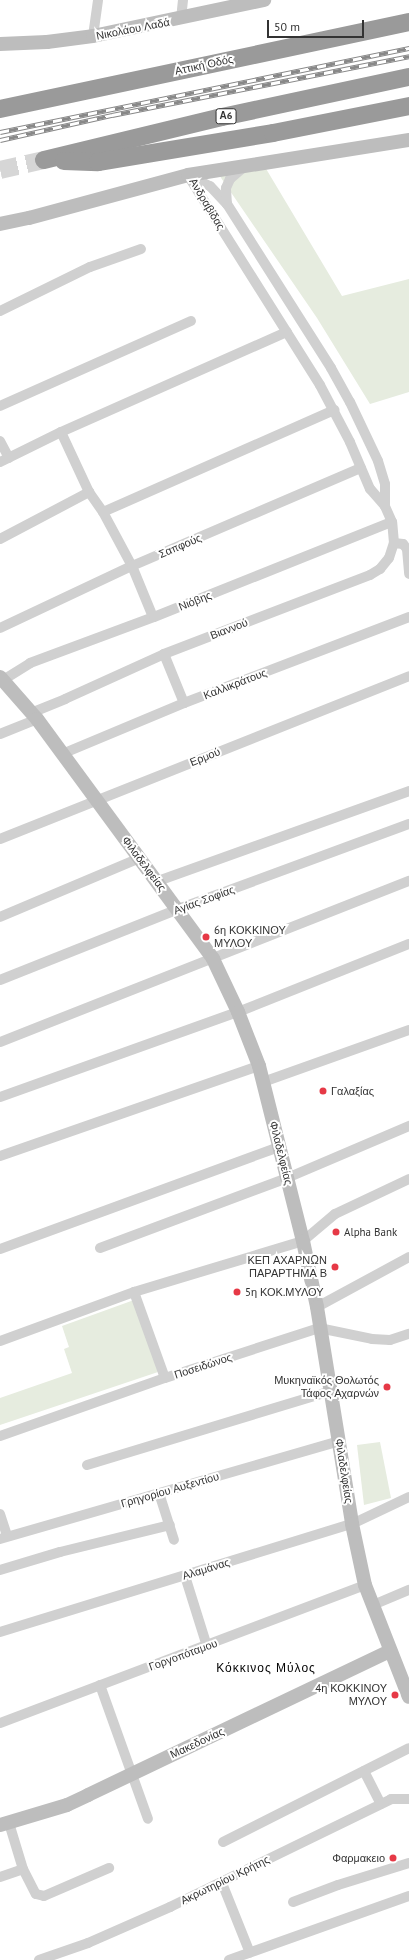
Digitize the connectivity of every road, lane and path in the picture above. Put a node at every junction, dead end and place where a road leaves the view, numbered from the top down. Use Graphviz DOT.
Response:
graph roads {
  1 [pos="98,0"];
  2 [pos="182,0"];
  3 [pos="264,0"];
  4 [pos="181,19"];
  5 [pos="409,22"];
  6 [pos="93,36"];
  7 [pos="0,44"];
  8 [pos="409,77"];
  9 [pos="409,106"];
  10 [pos="0,109"];
  11 [pos="409,140"];
  12 [pos="246,166"];
  13 [pos="188,175"];
  14 [pos="227,204"];
  15 [pos="0,224"];
  16 [pos="140,249"];
  17 [pos="0,311"];
  18 [pos="191,321"];
  19 [pos="287,332"];
  20 [pos="0,406"];
  21 [pos="334,410"];
  22 [pos="61,432"];
  23 [pos="0,441"];
  24 [pos="4,460"];
  25 [pos="361,468"];
  26 [pos="90,492"];
  27 [pos="385,506"];
  28 [pos="103,512"];
  29 [pos="392,522"];
  30 [pos="0,540"];
  31 [pos="394,543"];
  32 [pos="132,566"];
  33 [pos="409,574"];
  34 [pos="409,616"];
  35 [pos="153,617"];
  36 [pos="0,628"];
  37 [pos="164,654"];
  38 [pos="409,676"];
  39 [pos="1,679"];
  40 [pos="184,703"];
  41 [pos="34,716"];
  42 [pos="0,734"];
  43 [pos="62,754"];
  44 [pos="409,791"];
  45 [pos="96,801"];
  46 [pos="409,824"];
  47 [pos="0,839"];
  48 [pos="140,858"];
  49 [pos="158,881"];
  50 [pos="409,881"];
  51 [pos="178,909"];
  52 [pos="0,917"];
  53 [pos="409,944"];
  54 [pos="213,959"];
  55 [pos="0,980"];
  56 [pos="238,1012"];
  57 [pos="409,1030"];
  58 [pos="0,1042"];
  59 [pos="259,1066"];
  60 [pos="263,1082"];
  61 [pos="0,1097"];
  62 [pos="409,1126"];
  63 [pos="279,1147"];
  64 [pos="0,1156"];
  65 [pos="287,1178"];
  66 [pos="409,1179"];
  67 [pos="303,1241"];
  68 [pos="100,1248"];
  69 [pos="0,1249"];
  70 [pos="409,1257"];
  71 [pos="134,1292"];
  72 [pos="317,1307"];
  73 [pos="319,1328"];
  74 [pos="409,1334"];
  75 [pos="0,1341"];
  76 [pos="165,1378"];
  77 [pos="330,1391"];
  78 [pos="0,1436"];
  79 [pos="339,1441"];
  80 [pos="87,1465"];
  81 [pos="159,1493"];
  82 [pos="409,1497"];
  83 [pos="0,1514"];
  84 [pos="352,1524"];
  85 [pos="170,1525"];
  86 [pos="4,1537"];
  87 [pos="174,1540"];
  88 [pos="0,1570"];
  89 [pos="185,1576"];
  90 [pos="365,1585"];
  91 [pos="409,1590"];
  92 [pos="373,1605"];
  93 [pos="0,1632"];
  94 [pos="207,1646"];
  95 [pos="390,1651"];
  96 [pos="100,1685"];
  97 [pos="407,1688"];
  98 [pos="0,1723"];
  99 [pos="409,1748"];
  100 [pos="364,1771"];
  101 [pos="132,1774"];
  102 [pos="409,1799"];
  103 [pos="381,1804"];
  104 [pos="148,1819"];
  105 [pos="5,1824"];
  106 [pos="222,1842"];
  107 [pos="409,1864"];
  108 [pos="109,1868"];
  109 [pos="23,1869"];
  110 [pos="0,1876"];
  111 [pos="222,1883"];
  112 [pos="409,1896"];
  113 [pos="293,1902"];
  114 [pos="250,1953"];
  115 [pos="39,1960"];
  116 [pos="229,1960"];
  1 -- 6 [label="street"];
  2 -- 4 [label="street"];
  3 -- 4 [label="main road, Νικολάου Λαδά"];
  4 -- 6 [label="main road, Νικολάου Λαδά"];
  5 -- 10 [label="highway, Αττική Οδός"];
  6 -- 7 [label="main road, Νικολάου Λαδά"];
  8 -- 9 [label="highway, Α6"];
  11 -- 12 [label="main road"];
  12 -- 13 [label="main road"];
  12 -- 14 [label="street"];
  13 -- 14 [label="street, Ανδραβίδας"];
  13 -- 15 [label="main road"];
  13 -- 19 [label="street, Ανδραβίδας"];
  14 -- 27 [label="street, Ανδραβίδας"];
  16 -- 17 [label="street"];
  18 -- 20 [label="street"];
  19 -- 21 [label="street, Ανδραβίδας"];
  19 -- 22 [label="street"];
  21 -- 25 [label="street, Ανδραβίδας"];
  21 -- 28 [label="street"];
  22 -- 24 [label="street"];
  22 -- 26 [label="street"];
  23 -- 24 [label="street"];
  25 -- 27 [label="street, Ανδραβίδας"];
  25 -- 32 [label="street, Σαπφούς"];
  26 -- 28 [label="street"];
  26 -- 30 [label="street"];
  27 -- 29 [label="street, Ανδραβίδας"];
  28 -- 32 [label="street"];
  29 -- 31 [label="street, Βιαννού"];
  29 -- 35 [label="street, Νιόβης"];
  31 -- 33 [label="street"];
  31 -- 37 [label="street, Βιαννού"];
  32 -- 35 [label="street"];
  32 -- 36 [label="street, Σαπφούς"];
  34 -- 40 [label="street, Καλλικράτους"];
  35 -- 39 [label="street, Νιόβης"];
  37 -- 40 [label="street"];
  37 -- 41 [label="street, Βιαννού"];
  38 -- 45 [label="street, Ερμού"];
  39 -- 41 [label="main road, Φιλαδελφείας"];
  40 -- 43 [label="street, Καλλικράτους"];
  41 -- 42 [label="street, Βιαννού"];
  41 -- 43 [label="main road, Φιλαδελφείας"];
  43 -- 45 [label="main road, Φιλαδελφείας"];
  44 -- 49 [label="street"];
  45 -- 47 [label="street, Ερμού"];
  45 -- 48 [label="main road, Φιλαδελφείας"];
  46 -- 51 [label="street, Αγίας Σοφίας"];
  48 -- 49 [label="main road, Φιλαδελφείας"];
  48 -- 52 [label="street"];
  49 -- 51 [label="main road, Φιλαδελφείας"];
  50 -- 54 [label="street"];
  51 -- 54 [label="main road, Φιλαδελφείας"];
  51 -- 55 [label="street, Αγίας Σοφίας"];
  53 -- 56 [label="street"];
  54 -- 56 [label="main road, Φιλαδελφείας"];
  54 -- 58 [label="street"];
  56 -- 59 [label="main road, Φιλαδελφείας"];
  56 -- 61 [label="street"];
  57 -- 60 [label="street"];
  59 -- 60 [label="main road, Φιλαδελφείας"];
  59 -- 64 [label="street"];
  60 -- 63 [label="main road, Φιλαδελφείας"];
  62 -- 65 [label="street"];
  63 -- 65 [label="main road, Φιλαδελφείας"];
  63 -- 69 [label="street"];
  65 -- 67 [label="main road, Φιλαδελφείας"];
  65 -- 68 [label="street"];
  66 -- 67 [label="street"];
  67 -- 71 [label="street"];
  67 -- 72 [label="main road, Φιλαδελφείας"];
  70 -- 72 [label="street"];
  71 -- 75 [label="street"];
  71 -- 76 [label="street"];
  72 -- 73 [label="main road, Φιλαδελφείας"];
  73 -- 74 [label="street, Ποσειδώνος"];
  73 -- 76 [label="street, Ποσειδώνος"];
  73 -- 77 [label="main road, Φιλαδελφείας"];
  76 -- 78 [label="street, Ποσειδώνος"];
  77 -- 79 [label="main road, Φιλαδελφείας"];
  77 -- 80 [label="street"];
  79 -- 81 [label="street, Γρηγορίου Αυξεντίου"];
  79 -- 84 [label="main road, Φιλαδελφείας"];
  81 -- 85 [label="street"];
  81 -- 86 [label="street, Γρηγορίου Αυξεντίου"];
  82 -- 84 [label="street, Αλαμάνας"];
  83 -- 86 [label="street"];
  84 -- 89 [label="street, Αλαμάνας"];
  84 -- 90 [label="main road, Φιλαδελφείας"];
  85 -- 87 [label="street"];
  85 -- 88 [label="street"];
  89 -- 93 [label="street, Αλαμάνας"];
  89 -- 94 [label="street"];
  90 -- 92 [label="main road, Φιλαδελφείας"];
  90 -- 94 [label="street, Γοργοπόταμου"];
  91 -- 92 [label="street"];
  92 -- 95 [label="main road, Φιλαδελφείας"];
  94 -- 96 [label="street, Γοργοπόταμου"];
  95 -- 97 [label="main road, Φιλαδελφείας"];
  95 -- 101 [label="main road, Μακεδονίας"];
  96 -- 98 [label="street, Γοργοπόταμου"];
  96 -- 101 [label="street"];
  99 -- 100 [label="street"];
  100 -- 103 [label="street"];
  100 -- 106 [label="street"];
  101 -- 104 [label="street"];
  101 -- 105 [label="main road, Μακεδονίας"];
  102 -- 103 [label="street, Ακρωτηρίου Κρήτης"];
  103 -- 111 [label="street, Ακρωτηρίου Κρήτης"];
  105 -- 109 [label="street"];
  107 -- 113 [label="street"];
  108 -- 109 [label="street"];
  109 -- 110 [label="street"];
  111 -- 114 [label="street"];
  111 -- 115 [label="street, Ακρωτηρίου Κρήτης"];
  112 -- 114 [label="street"];
  114 -- 116 [label="street"];
}
